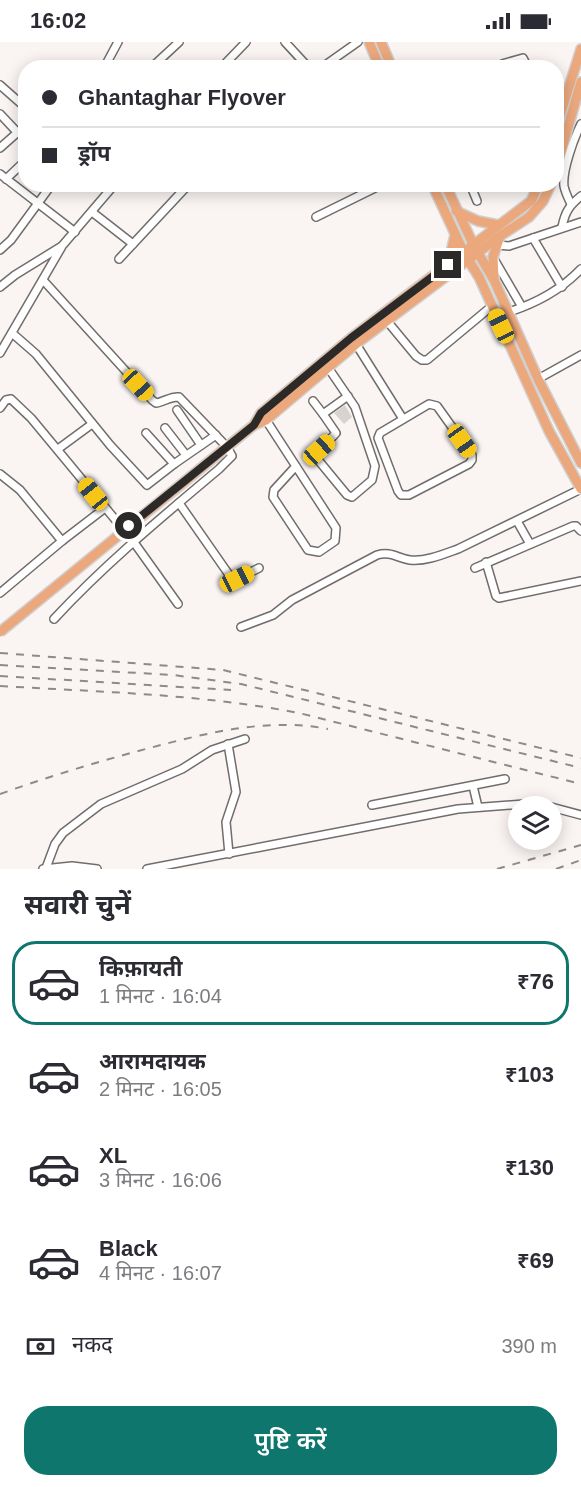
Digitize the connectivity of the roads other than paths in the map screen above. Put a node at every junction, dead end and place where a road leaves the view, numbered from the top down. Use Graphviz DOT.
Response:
graph roads {
  1 [pos="118,42"];
  2 [pos="179,42"];
  3 [pos="285,42"];
  4 [pos="358,42"];
  5 [pos="369,42"];
  6 [pos="381,42"];
  7 [pos="243,43"];
  8 [pos="581,49"];
  9 [pos="108,60"];
  10 [pos="160,60"];
  11 [pos="228,60"];
  12 [pos="302,60"];
  13 [pos="332,60"];
  14 [pos="377,60"];
  15 [pos="389,60"];
  16 [pos="581,82"];
  17 [pos="0,85"];
  18 [pos="18,101"];
  19 [pos="564,103"];
  20 [pos="0,114"];
  21 [pos="581,124"];
  22 [pos="17,132"];
  23 [pos="564,141"];
  24 [pos="0,148"];
  25 [pos="18,168"];
  26 [pos="0,174"];
  27 [pos="6,179"];
  28 [pos="18,189"];
  29 [pos="22,192"];
  30 [pos="47,192"];
  31 [pos="108,192"];
  32 [pos="181,192"];
  33 [pos="367,192"];
  34 [pos="436,192"];
  35 [pos="448,192"];
  36 [pos="473,192"];
  37 [pos="535,192"];
  38 [pos="547,192"];
  39 [pos="581,196"];
  40 [pos="477,201"];
  41 [pos="571,204"];
  42 [pos="38,205"];
  43 [pos="456,211"];
  44 [pos="92,212"];
  45 [pos="316,217"];
  46 [pos="581,222"];
  47 [pos="498,225"];
  48 [pos="562,227"];
  49 [pos="75,232"];
  50 [pos="455,235"];
  51 [pos="533,238"];
  52 [pos="498,241"];
  53 [pos="132,244"];
  54 [pos="62,246"];
  55 [pos="0,250"];
  56 [pos="476,250"];
  57 [pos="493,256"];
  58 [pos="467,257"];
  59 [pos="119,259"];
  60 [pos="448,265"];
  61 [pos="581,269"];
  62 [pos="43,280"];
  63 [pos="494,280"];
  64 [pos="0,286"];
  65 [pos="562,287"];
  66 [pos="492,306"];
  67 [pos="522,308"];
  68 [pos="509,312"];
  69 [pos="387,321"];
  70 [pos="12,333"];
  71 [pos="356,344"];
  72 [pos="0,352"];
  73 [pos="581,355"];
  74 [pos="326,365"];
  75 [pos="538,378"];
  76 [pos="348,396"];
  77 [pos="313,401"];
  78 [pos="0,408"];
  79 [pos="177,410"];
  80 [pos="323,414"];
  81 [pos="263,417"];
  82 [pos="403,419"];
  83 [pos="92,424"];
  84 [pos="165,428"];
  85 [pos="146,433"];
  86 [pos="216,435"];
  87 [pos="201,445"];
  88 [pos="58,449"];
  89 [pos="224,449"];
  90 [pos="186,455"];
  91 [pos="581,463"];
  92 [pos="174,464"];
  93 [pos="296,466"];
  94 [pos="0,474"];
  95 [pos="581,489"];
  96 [pos="179,503"];
  97 [pos="105,508"];
  98 [pos="517,521"];
  99 [pos="581,531"];
  100 [pos="62,541"];
  101 [pos="133,541"];
  102 [pos="530,544"];
  103 [pos="486,562"];
  104 [pos="259,568"];
  105 [pos="475,568"];
  106 [pos="581,581"];
  107 [pos="0,593"];
  108 [pos="178,604"];
  109 [pos="54,619"];
  110 [pos="241,627"];
  111 [pos="0,632"];
  112 [pos="245,739"];
  113 [pos="228,744"];
  114 [pos="505,779"];
  115 [pos="473,786"];
  116 [pos="372,805"];
  117 [pos="478,807"];
  118 [pos="581,815"];
  119 [pos="229,854"];
  120 [pos="44,869"];
  121 [pos="97,869"];
  122 [pos="147,869"];
  1 -- 9 [label="street"];
  2 -- 10 [label="street"];
  3 -- 12 [label="street"];
  4 -- 13 [label="street"];
  5 -- 14 [label="main road"];
  6 -- 15 [label="main road"];
  7 -- 11 [label="street"];
  8 -- 19 [label="main road"];
  16 -- 23 [label="main road"];
  17 -- 18 [label="street"];
  20 -- 22 [label="street"];
  21 -- 41 [label="street"];
  22 -- 24 [label="street"];
  25 -- 27 [label="street"];
  26 -- 27 [label="street"];
  27 -- 28 [label="street"];
  29 -- 42 [label="street"];
  30 -- 42 [label="street"];
  31 -- 44 [label="street"];
  32 -- 53 [label="street"];
  33 -- 45 [label="street"];
  34 -- 50 [label="main road"];
  35 -- 43 [label="main road"];
  36 -- 40 [label="street"];
  37 -- 47 [label="main road"];
  38 -- 52 [label="main road"];
  39 -- 41 [label="street"];
  41 -- 48 [label="street"];
  42 -- 49 [label="street"];
  42 -- 55 [label="street"];
  43 -- 47 [label="main road"];
  43 -- 56 [label="main road"];
  44 -- 49 [label="street"];
  44 -- 53 [label="street"];
  46 -- 48 [label="street"];
  47 -- 56 [label="main road"];
  48 -- 51 [label="street"];
  49 -- 54 [label="street"];
  50 -- 58 [label="main road"];
  50 -- 60 [label="main road"];
  51 -- 52 [label="street"];
  51 -- 65 [label="street"];
  52 -- 56 [label="main road"];
  52 -- 57 [label="main road"];
  53 -- 59 [label="street"];
  54 -- 62 [label="street"];
  54 -- 64 [label="street"];
  56 -- 58 [label="main road"];
  56 -- 63 [label="main road"];
  57 -- 63 [label="main road"];
  57 -- 67 [label="street"];
  58 -- 60 [label="main road"];
  58 -- 66 [label="main road"];
  58 -- 69 [label="main road"];
  60 -- 74 [label="main road"];
  61 -- 65 [label="street"];
  62 -- 70 [label="street"];
  62 -- 86 [label="street"];
  63 -- 68 [label="main road"];
  65 -- 67 [label="street"];
  66 -- 69 [label="street"];
  66 -- 95 [label="main road"];
  67 -- 68 [label="street"];
  68 -- 75 [label="main road"];
  69 -- 71 [label="main road"];
  70 -- 72 [label="street"];
  70 -- 83 [label="street"];
  71 -- 74 [label="main road"];
  71 -- 82 [label="street"];
  73 -- 75 [label="street"];
  74 -- 76 [label="street"];
  74 -- 81 [label="main road"];
  75 -- 91 [label="main road"];
  76 -- 80 [label="street"];
  76 -- 80 [label="street"];
  77 -- 80 [label="street"];
  78 -- 88 [label="street"];
  79 -- 87 [label="street"];
  81 -- 89 [label="main road"];
  81 -- 93 [label="street"];
  82 -- 82 [label="street"];
  83 -- 88 [label="street"];
  83 -- 92 [label="street"];
  84 -- 90 [label="street"];
  85 -- 92 [label="street"];
  86 -- 87 [label="street"];
  86 -- 89 [label="street"];
  87 -- 90 [label="street"];
  88 -- 97 [label="street"];
  89 -- 96 [label="street"];
  89 -- 111 [label="main road, bridge"];
  90 -- 92 [label="street"];
  93 -- 93 [label="street"];
  94 -- 100 [label="street"];
  95 -- 98 [label="street"];
  96 -- 101 [label="street"];
  96 -- 104 [label="street"];
  97 -- 100 [label="street"];
  97 -- 101 [label="street"];
  98 -- 102 [label="street"];
  98 -- 110 [label="street"];
  99 -- 102 [label="street"];
  100 -- 107 [label="street"];
  101 -- 108 [label="street"];
  101 -- 109 [label="street"];
  102 -- 103 [label="street"];
  103 -- 105 [label="street"];
  103 -- 106 [label="street"];
  112 -- 113 [label="street"];
  113 -- 119 [label="street"];
  113 -- 120 [label="street"];
  114 -- 115 [label="street"];
  115 -- 116 [label="street"];
  115 -- 117 [label="street"];
  117 -- 118 [label="street"];
  117 -- 119 [label="street"];
  119 -- 122 [label="street"];
  120 -- 121 [label="street"];
}
